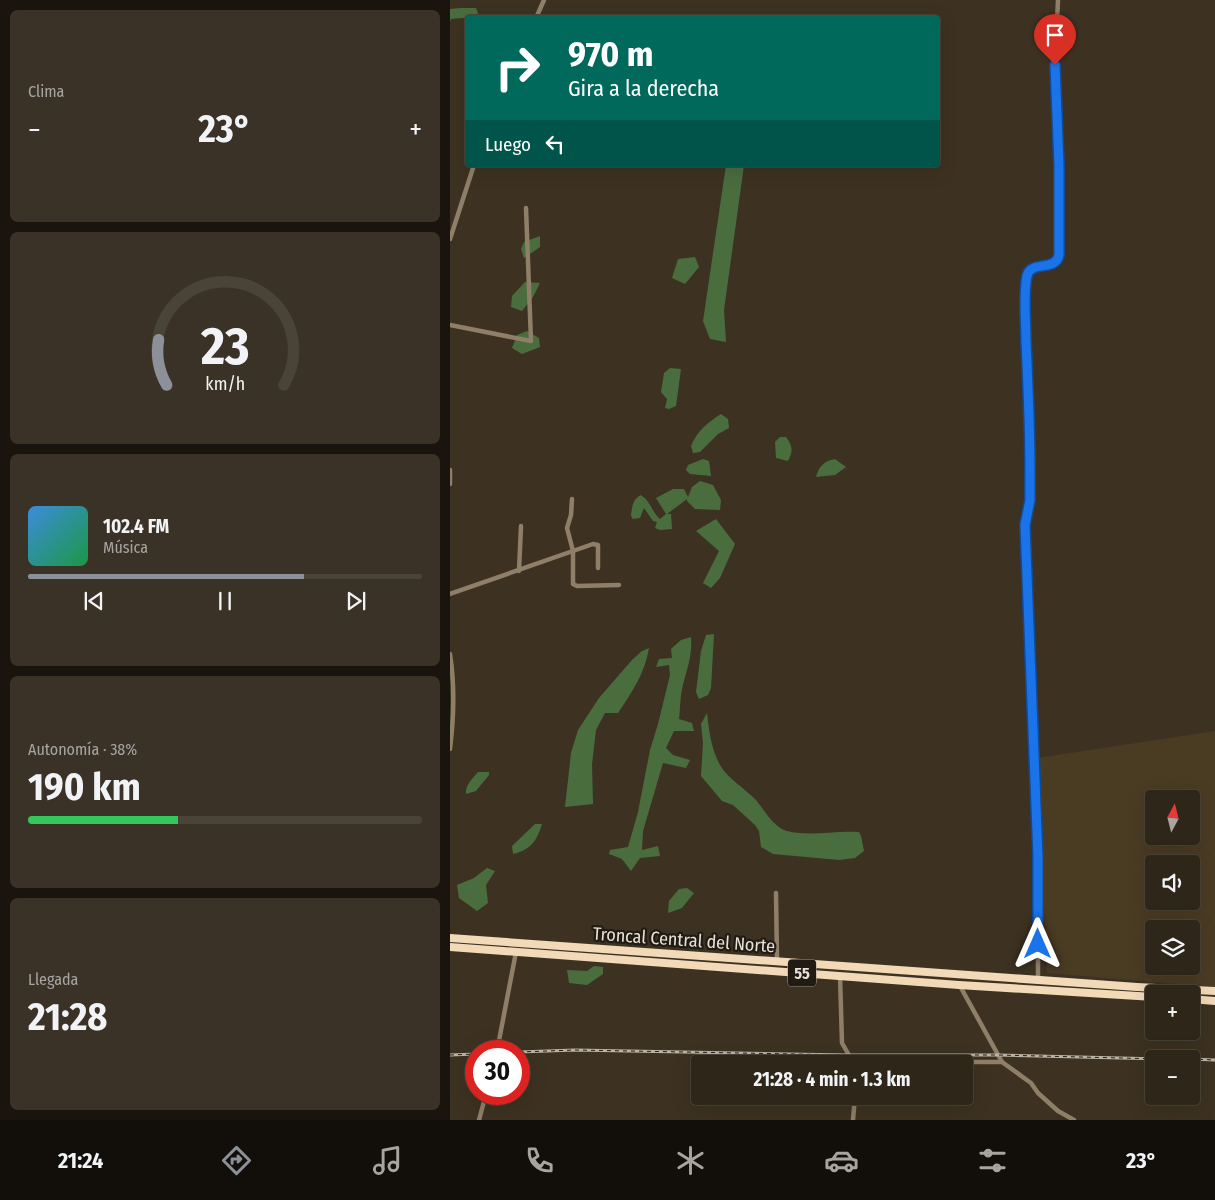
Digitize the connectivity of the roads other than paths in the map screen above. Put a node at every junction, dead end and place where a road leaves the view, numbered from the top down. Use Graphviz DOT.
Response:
graph roads {
  1 [pos="544,0"];
  2 [pos="1058,0"];
  3 [pos="537,15"];
  4 [pos="473,167"];
  5 [pos="526,208"];
  6 [pos="450,240"];
  7 [pos="450,325"];
  8 [pos="450,470"];
  9 [pos="450,484"];
  10 [pos="572,499"];
  11 [pos="521,526"];
  12 [pos="573,551"];
  13 [pos="598,568"];
  14 [pos="519,571"];
  15 [pos="619,585"];
  16 [pos="450,594"];
  17 [pos="450,654"];
  18 [pos="450,749"];
  19 [pos="776,893"];
  20 [pos="450,938"];
  21 [pos="450,947"];
  22 [pos="516,951"];
  23 [pos="777,961"];
  24 [pos="840,976"];
  25 [pos="1038,979"];
  26 [pos="960,984"];
  27 [pos="1215,991"];
  28 [pos="1145,996"];
  29 [pos="1200,999"];
  30 [pos="1215,1000"];
  31 [pos="499,1040"];
  32 [pos="849,1055"];
  33 [pos="973,1062"];
  34 [pos="1002,1062"];
  35 [pos="483,1105"];
  36 [pos="854,1105"];
  37 [pos="479,1120"];
  38 [pos="853,1120"];
  39 [pos="1074,1120"];
  1 -- 3 [label="street"];
  2 -- 25 [label="street"];
  4 -- 6 [label="street"];
  5 -- 7 [label="street"];
  8 -- 9 [label="street"];
  10 -- 12 [label="street"];
  11 -- 14 [label="street"];
  12 -- 13 [label="street"];
  12 -- 14 [label="street"];
  12 -- 15 [label="street"];
  14 -- 16 [label="street"];
  17 -- 18 [label="street"];
  19 -- 23 [label="street"];
  20 -- 23 [label="highway, Troncal Central del Norte / 55"];
  21 -- 22 [label="highway, Troncal Central del Norte / 55"];
  22 -- 24 [label="highway, Troncal Central del Norte / 55"];
  22 -- 31 [label="street"];
  23 -- 25 [label="highway, Troncal Central del Norte / 55"];
  24 -- 26 [label="highway, Troncal Central del Norte / 55"];
  24 -- 32 [label="street"];
  25 -- 27 [label="highway, Troncal Central del Norte / 55"];
  26 -- 28 [label="highway, Troncal Central del Norte / 55"];
  26 -- 34 [label="street"];
  29 -- 30 [label="highway"];
  33 -- 34 [label="street"];
  34 -- 39 [label="street"];
  35 -- 37 [label="street"];
  36 -- 38 [label="street"];
}
